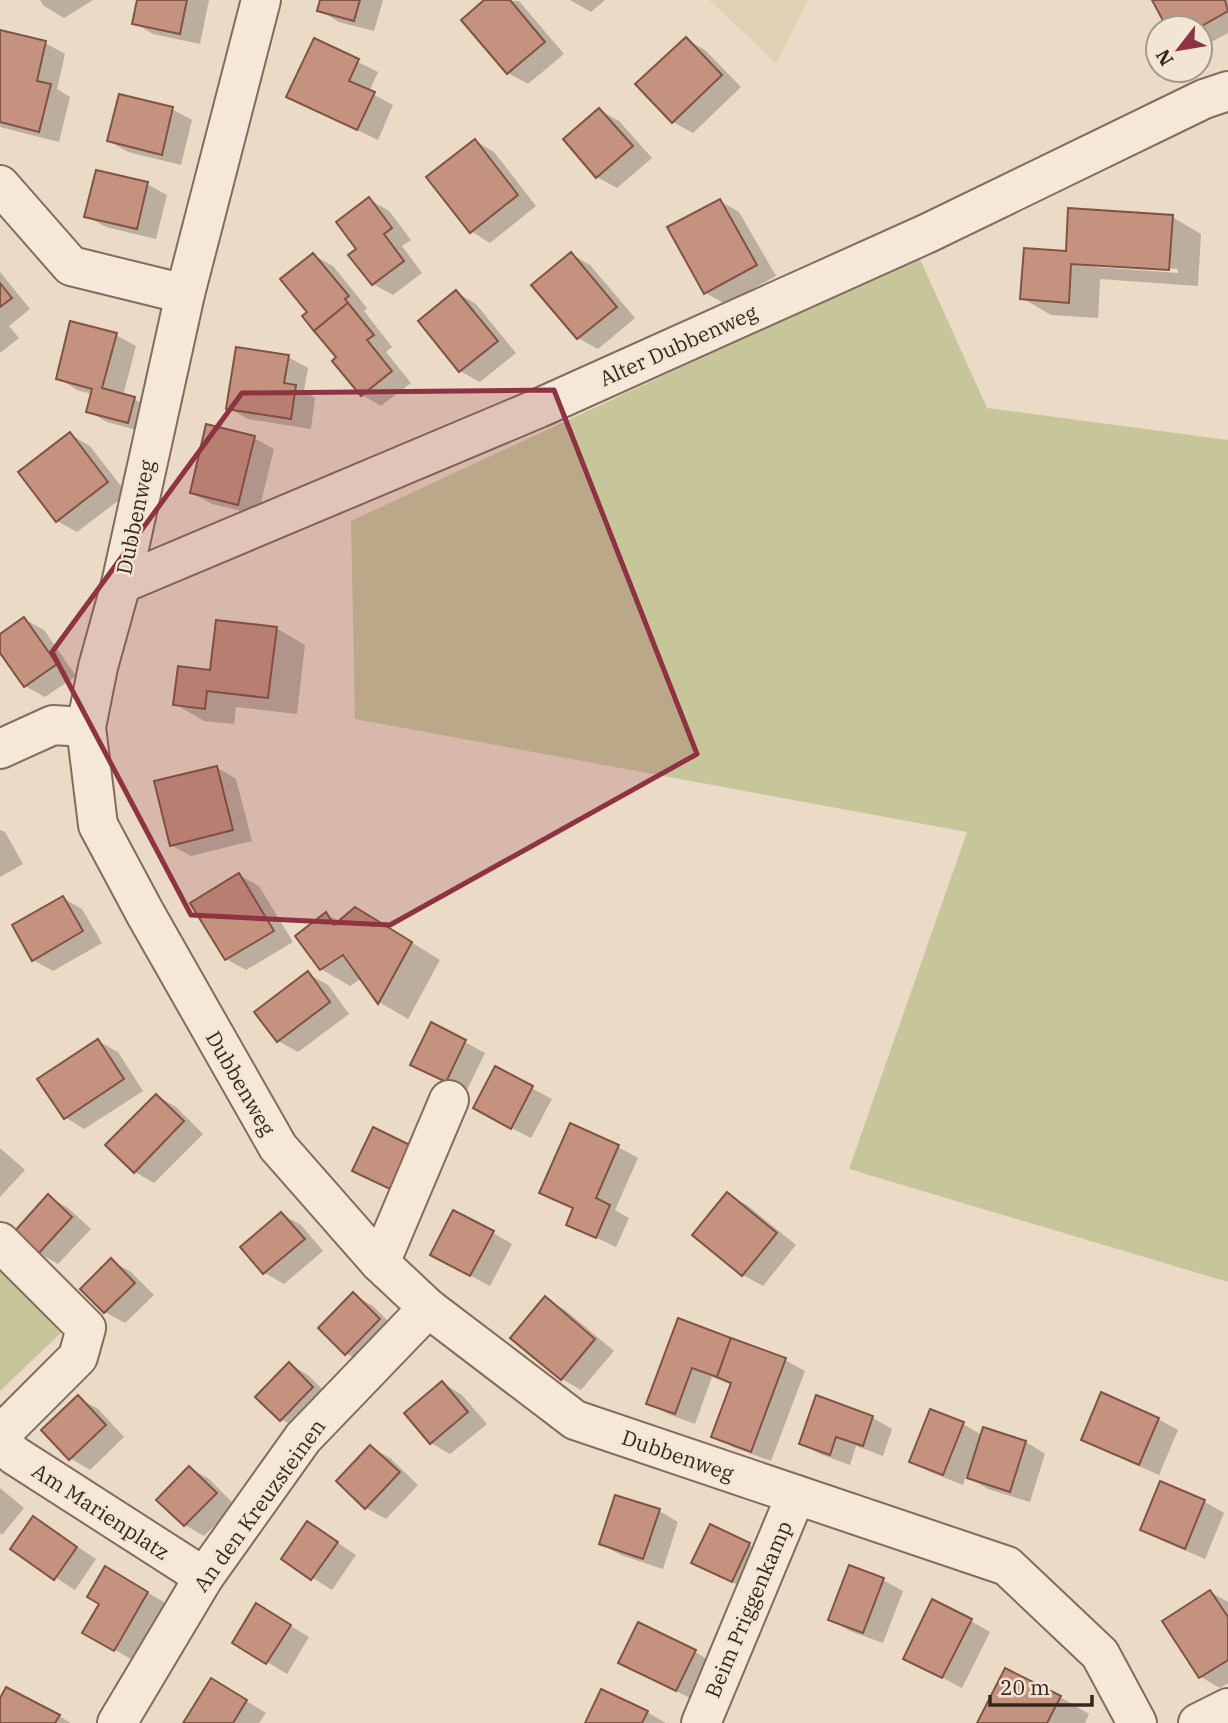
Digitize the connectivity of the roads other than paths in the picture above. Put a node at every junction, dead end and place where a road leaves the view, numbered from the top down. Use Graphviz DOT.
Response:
graph roads {
  1 [pos="261,0"];
  2 [pos="1228,90"];
  3 [pos="0,185"];
  4 [pos="185,294"];
  5 [pos="121,584"];
  6 [pos="86,727"];
  7 [pos="0,749"];
  8 [pos="449,1100"];
  9 [pos="0,1242"];
  10 [pos="380,1263"];
  11 [pos="428,1308"];
  12 [pos="0,1435"];
  13 [pos="0,1442"];
  14 [pos="796,1495"];
  15 [pos="204,1577"];
  16 [pos="1228,1708"];
  17 [pos="117,1723"];
  18 [pos="701,1723"];
  19 [pos="1137,1723"];
  20 [pos="1198,1723"];
  1 -- 4 [label="street, Dubbenweg"];
  2 -- 5 [label="street, Alter Dubbenweg"];
  3 -- 4 [label="street"];
  4 -- 5 [label="street, Dubbenweg"];
  5 -- 6 [label="street, Dubbenweg"];
  6 -- 7 [label="street"];
  6 -- 10 [label="street, Dubbenweg"];
  8 -- 10 [label="street"];
  9 -- 12 [label="street"];
  10 -- 11 [label="street, Dubbenweg"];
  11 -- 14 [label="street, Dubbenweg"];
  11 -- 15 [label="street, An den Kreuzsteinen"];
  13 -- 15 [label="street, Am Marienplatz"];
  14 -- 18 [label="street, Beim Priggenkamp"];
  14 -- 19 [label="street, Dubbenweg"];
  15 -- 17 [label="street, An den Kreuzsteinen"];
  16 -- 20 [label="street"];
}
